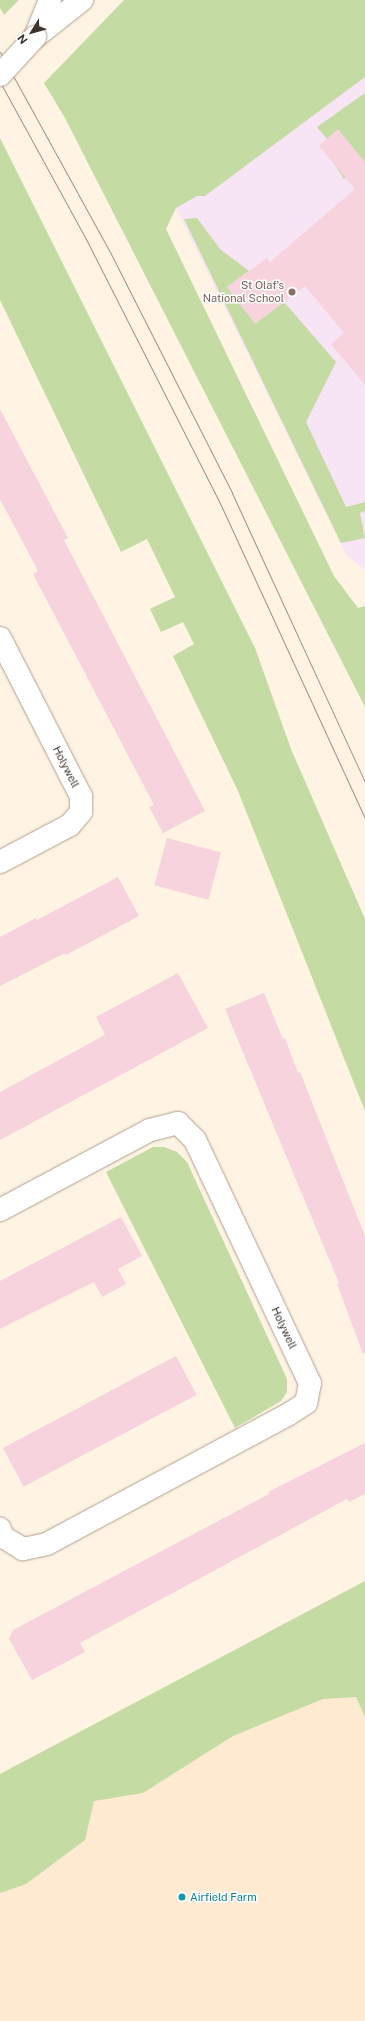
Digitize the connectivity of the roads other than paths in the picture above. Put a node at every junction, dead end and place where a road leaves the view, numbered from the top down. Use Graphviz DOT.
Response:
graph roads {
  1 [pos="50,0"];
  2 [pos="82,0"];
  3 [pos="36,37"];
  4 [pos="0,75"];
  5 [pos="0,638"];
  6 [pos="0,862"];
  7 [pos="0,1210"];
  8 [pos="0,1529"];
  1 -- 3 [label="street"];
  2 -- 3 [label="street"];
  3 -- 4 [label="street, bridge"];
  5 -- 6 [label="street, Holywell"];
  7 -- 8 [label="street, Holywell"];
}
